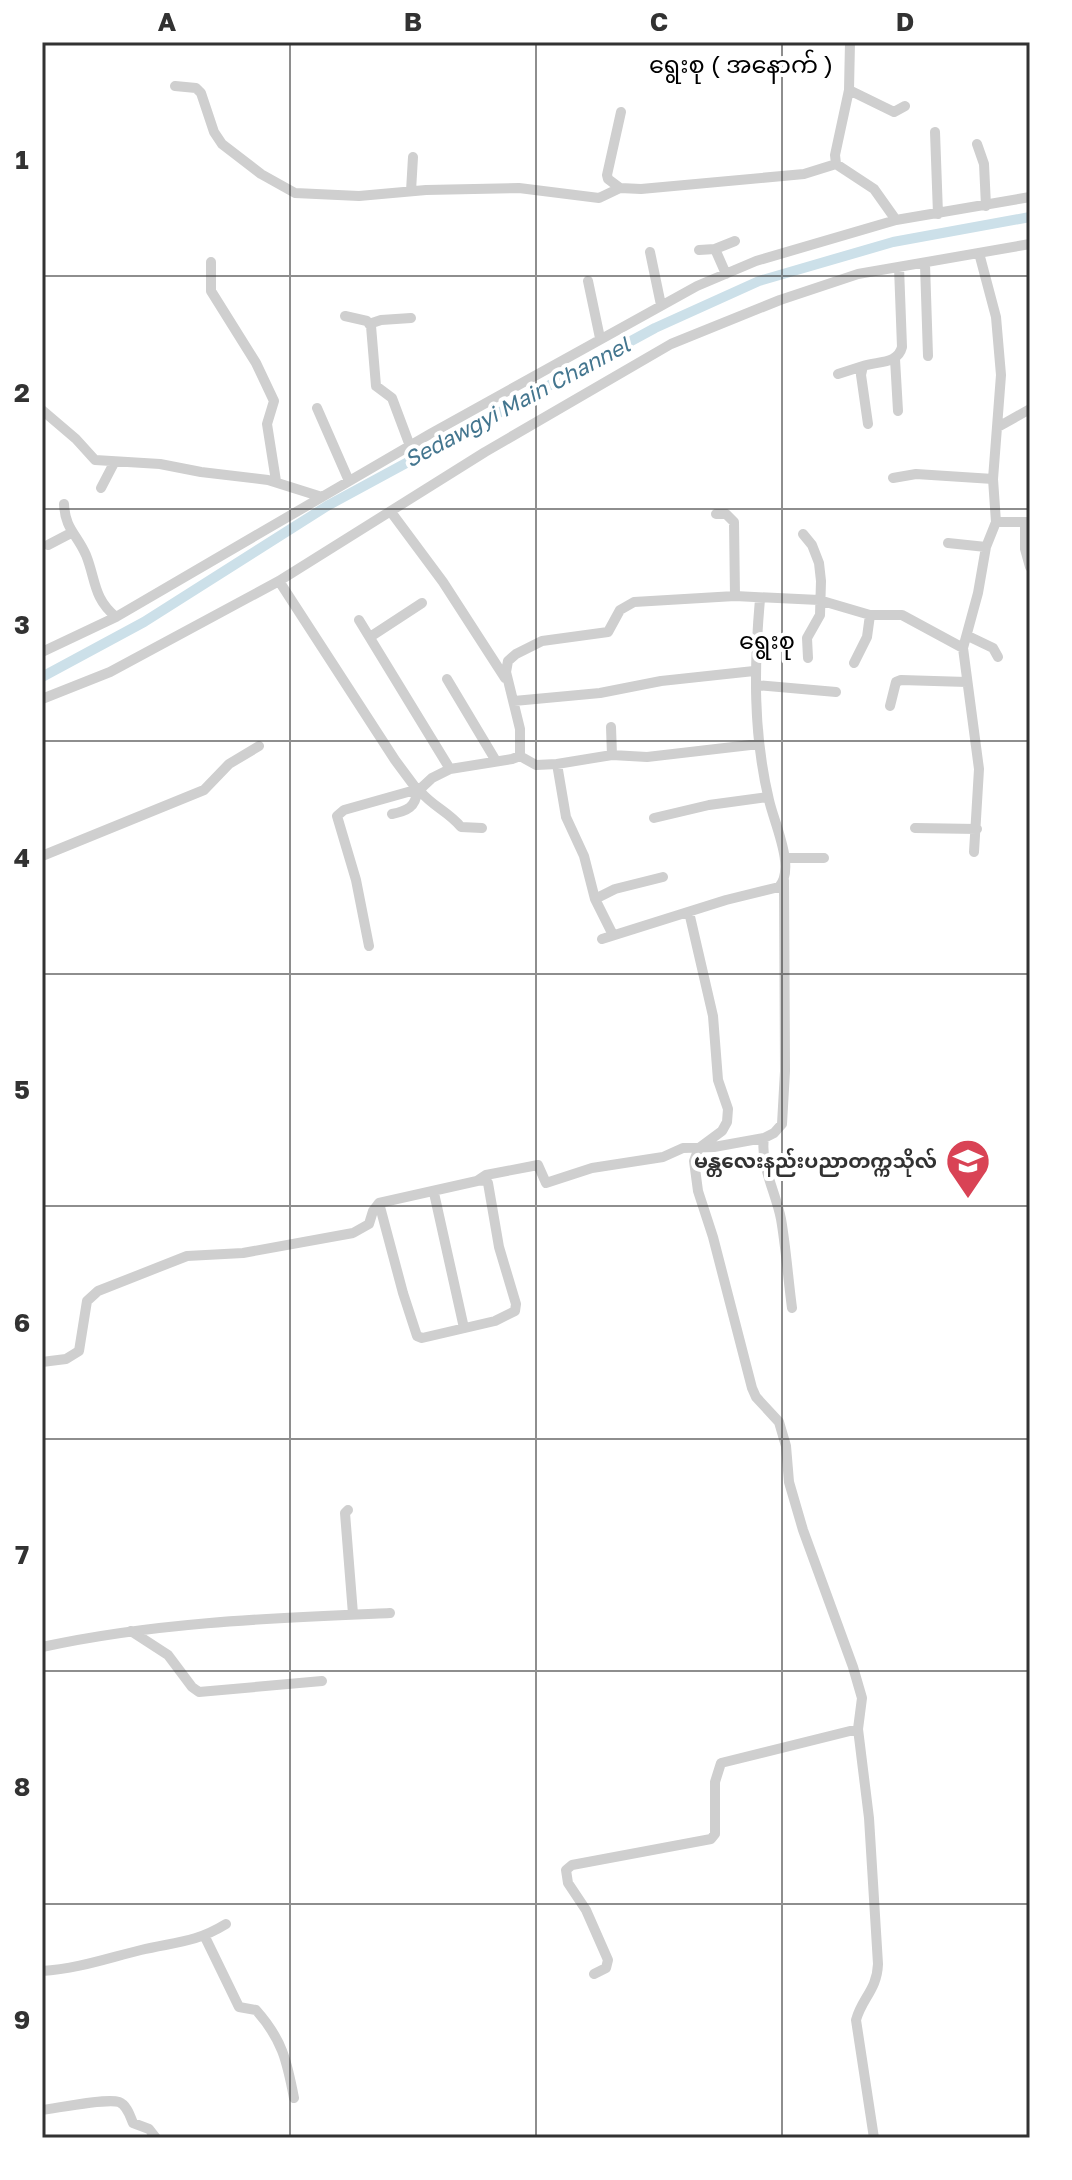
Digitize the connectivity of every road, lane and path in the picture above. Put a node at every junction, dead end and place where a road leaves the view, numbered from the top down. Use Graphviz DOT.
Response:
graph roads {
  1 [pos="854,44"];
  2 [pos="175,86"];
  3 [pos="849,90"];
  4 [pos="905,106"];
  5 [pos="621,112"];
  6 [pos="935,132"];
  7 [pos="977,144"];
  8 [pos="413,157"];
  9 [pos="836,164"];
  10 [pos="620,188"];
  11 [pos="411,191"];
  12 [pos="1030,197"];
  13 [pos="986,206"];
  14 [pos="938,214"];
  15 [pos="896,220"];
  16 [pos="735,241"];
  17 [pos="1030,244"];
  18 [pos="715,249"];
  19 [pos="699,250"];
  20 [pos="650,252"];
  21 [pos="979,253"];
  22 [pos="211,262"];
  23 [pos="925,264"];
  24 [pos="899,267"];
  25 [pos="726,274"];
  26 [pos="588,281"];
  27 [pos="661,305"];
  28 [pos="345,316"];
  29 [pos="411,318"];
  30 [pos="369,324"];
  31 [pos="600,338"];
  32 [pos="928,356"];
  33 [pos="895,359"];
  34 [pos="863,366"];
  35 [pos="838,374"];
  36 [pos="317,408"];
  37 [pos="1030,409"];
  38 [pos="42,410"];
  39 [pos="898,411"];
  40 [pos="868,424"];
  41 [pos="998,427"];
  42 [pos="410,446"];
  43 [pos="114,463"];
  44 [pos="893,478"];
  45 [pos="993,479"];
  46 [pos="276,481"];
  47 [pos="349,481"];
  48 [pos="101,488"];
  49 [pos="322,497"];
  50 [pos="64,504"];
  51 [pos="391,512"];
  52 [pos="716,514"];
  53 [pos="996,522"];
  54 [pos="1028,522"];
  55 [pos="71,533"];
  56 [pos="803,534"];
  57 [pos="948,543"];
  58 [pos="48,545"];
  59 [pos="986,547"];
  60 [pos="1030,567"];
  61 [pos="279,581"];
  62 [pos="735,596"];
  63 [pos="760,599"];
  64 [pos="819,600"];
  65 [pos="422,603"];
  66 [pos="870,615"];
  67 [pos="116,617"];
  68 [pos="359,620"];
  69 [pos="968,636"];
  70 [pos="370,637"];
  71 [pos="963,648"];
  72 [pos="42,652"];
  73 [pos="998,657"];
  74 [pos="808,658"];
  75 [pos="854,663"];
  76 [pos="754,671"];
  77 [pos="447,679"];
  78 [pos="507,682"];
  79 [pos="967,682"];
  80 [pos="756,685"];
  81 [pos="836,692"];
  82 [pos="42,699"];
  83 [pos="514,701"];
  84 [pos="890,706"];
  85 [pos="611,727"];
  86 [pos="759,744"];
  87 [pos="259,746"];
  88 [pos="612,755"];
  89 [pos="520,756"];
  90 [pos="496,761"];
  91 [pos="557,764"];
  92 [pos="450,769"];
  93 [pos="417,791"];
  94 [pos="768,797"];
  95 [pos="392,814"];
  96 [pos="654,818"];
  97 [pos="482,828"];
  98 [pos="915,828"];
  99 [pos="977,829"];
  100 [pos="974,852"];
  101 [pos="42,856"];
  102 [pos="786,858"];
  103 [pos="824,858"];
  104 [pos="663,877"];
  105 [pos="784,880"];
  106 [pos="595,899"];
  107 [pos="689,912"];
  108 [pos="369,946"];
  109 [pos="764,1138"];
  110 [pos="699,1148"];
  111 [pos="477,1181"];
  112 [pos="434,1193"];
  113 [pos="379,1203"];
  114 [pos="792,1308"];
  115 [pos="464,1328"];
  116 [pos="42,1362"];
  117 [pos="348,1510"];
  118 [pos="390,1613"];
  119 [pos="353,1614"];
  120 [pos="131,1631"];
  121 [pos="42,1647"];
  122 [pos="322,1681"];
  123 [pos="858,1729"];
  124 [pos="226,1924"];
  125 [pos="205,1937"];
  126 [pos="42,1971"];
  127 [pos="594,1974"];
  128 [pos="294,2098"];
  129 [pos="42,2110"];
  130 [pos="156,2138"];
  131 [pos="874,2138"];
  1 -- 3 [label="street"];
  2 -- 11 [label="street"];
  3 -- 4 [label="street"];
  3 -- 9 [label="street"];
  5 -- 10 [label="street"];
  6 -- 14 [label="street"];
  7 -- 13 [label="street"];
  8 -- 11 [label="street"];
  9 -- 10 [label="street"];
  9 -- 15 [label="street"];
  10 -- 11 [label="street"];
  12 -- 13 [label="street"];
  13 -- 14 [label="street"];
  14 -- 15 [label="street"];
  15 -- 25 [label="street"];
  16 -- 18 [label="street"];
  17 -- 21 [label="street"];
  18 -- 19 [label="street"];
  18 -- 25 [label="street"];
  20 -- 27 [label="street"];
  21 -- 23 [label="street"];
  21 -- 41 [label="street"];
  22 -- 46 [label="street"];
  23 -- 24 [label="street"];
  23 -- 32 [label="street"];
  24 -- 33 [label="street"];
  24 -- 51 [label="street"];
  25 -- 27 [label="street"];
  26 -- 31 [label="street"];
  27 -- 31 [label="street"];
  28 -- 30 [label="street"];
  29 -- 30 [label="street"];
  30 -- 42 [label="street"];
  31 -- 42 [label="street"];
  33 -- 34 [label="street"];
  33 -- 39 [label="street"];
  34 -- 35 [label="street"];
  34 -- 40 [label="street"];
  36 -- 47 [label="street"];
  37 -- 41 [label="street"];
  38 -- 43 [label="street"];
  41 -- 45 [label="street"];
  42 -- 47 [label="street"];
  43 -- 46 [label="street"];
  43 -- 48 [label="street"];
  44 -- 45 [label="street"];
  45 -- 53 [label="street"];
  46 -- 49 [label="street"];
  47 -- 49 [label="street"];
  49 -- 67 [label="street"];
  50 -- 55 [label="street"];
  51 -- 61 [label="street"];
  51 -- 78 [label="street"];
  52 -- 62 [label="street"];
  53 -- 54 [label="street"];
  53 -- 59 [label="street"];
  54 -- 60 [label="street"];
  55 -- 58 [label="street"];
  55 -- 67 [label="street"];
  56 -- 64 [label="street"];
  57 -- 59 [label="street"];
  59 -- 69 [label="street"];
  61 -- 82 [label="street"];
  61 -- 93 [label="street"];
  62 -- 63 [label="street"];
  62 -- 78 [label="street"];
  63 -- 64 [label="street"];
  63 -- 76 [label="street"];
  64 -- 66 [label="street"];
  64 -- 74 [label="street"];
  65 -- 70 [label="street"];
  66 -- 71 [label="street"];
  66 -- 75 [label="street"];
  67 -- 72 [label="street"];
  68 -- 70 [label="street"];
  69 -- 71 [label="street"];
  69 -- 73 [label="street"];
  70 -- 92 [label="street"];
  71 -- 79 [label="street"];
  76 -- 80 [label="street"];
  76 -- 83 [label="street"];
  77 -- 90 [label="street"];
  78 -- 83 [label="street"];
  79 -- 84 [label="street"];
  79 -- 99 [label="street"];
  80 -- 81 [label="street"];
  80 -- 86 [label="street"];
  83 -- 89 [label="street"];
  85 -- 88 [label="street"];
  86 -- 88 [label="street"];
  86 -- 94 [label="street"];
  87 -- 101 [label="street"];
  88 -- 91 [label="street"];
  89 -- 90 [label="street"];
  89 -- 91 [label="street"];
  90 -- 92 [label="street"];
  91 -- 106 [label="street"];
  92 -- 93 [label="street"];
  93 -- 95 [label="street"];
  93 -- 97 [label="street"];
  93 -- 108 [label="street"];
  94 -- 96 [label="street"];
  94 -- 102 [label="street"];
  98 -- 99 [label="street"];
  99 -- 100 [label="street"];
  102 -- 103 [label="street"];
  102 -- 105 [label="street"];
  104 -- 106 [label="street"];
  105 -- 107 [label="street"];
  105 -- 109 [label="street"];
  106 -- 107 [label="street"];
  107 -- 110 [label="street"];
  109 -- 110 [label="street"];
  109 -- 114 [label="street"];
  110 -- 111 [label="street"];
  110 -- 123 [label="street"];
  111 -- 112 [label="street"];
  111 -- 115 [label="street"];
  112 -- 113 [label="street"];
  112 -- 115 [label="street"];
  113 -- 115 [label="street"];
  113 -- 116 [label="street"];
  117 -- 119 [label="street"];
  118 -- 119 [label="street"];
  119 -- 120 [label="street"];
  120 -- 121 [label="street"];
  120 -- 122 [label="street"];
  123 -- 127 [label="street"];
  123 -- 131 [label="street"];
  124 -- 125 [label="street"];
  125 -- 126 [label="street"];
  125 -- 128 [label="street"];
  129 -- 130 [label="street"];
}
